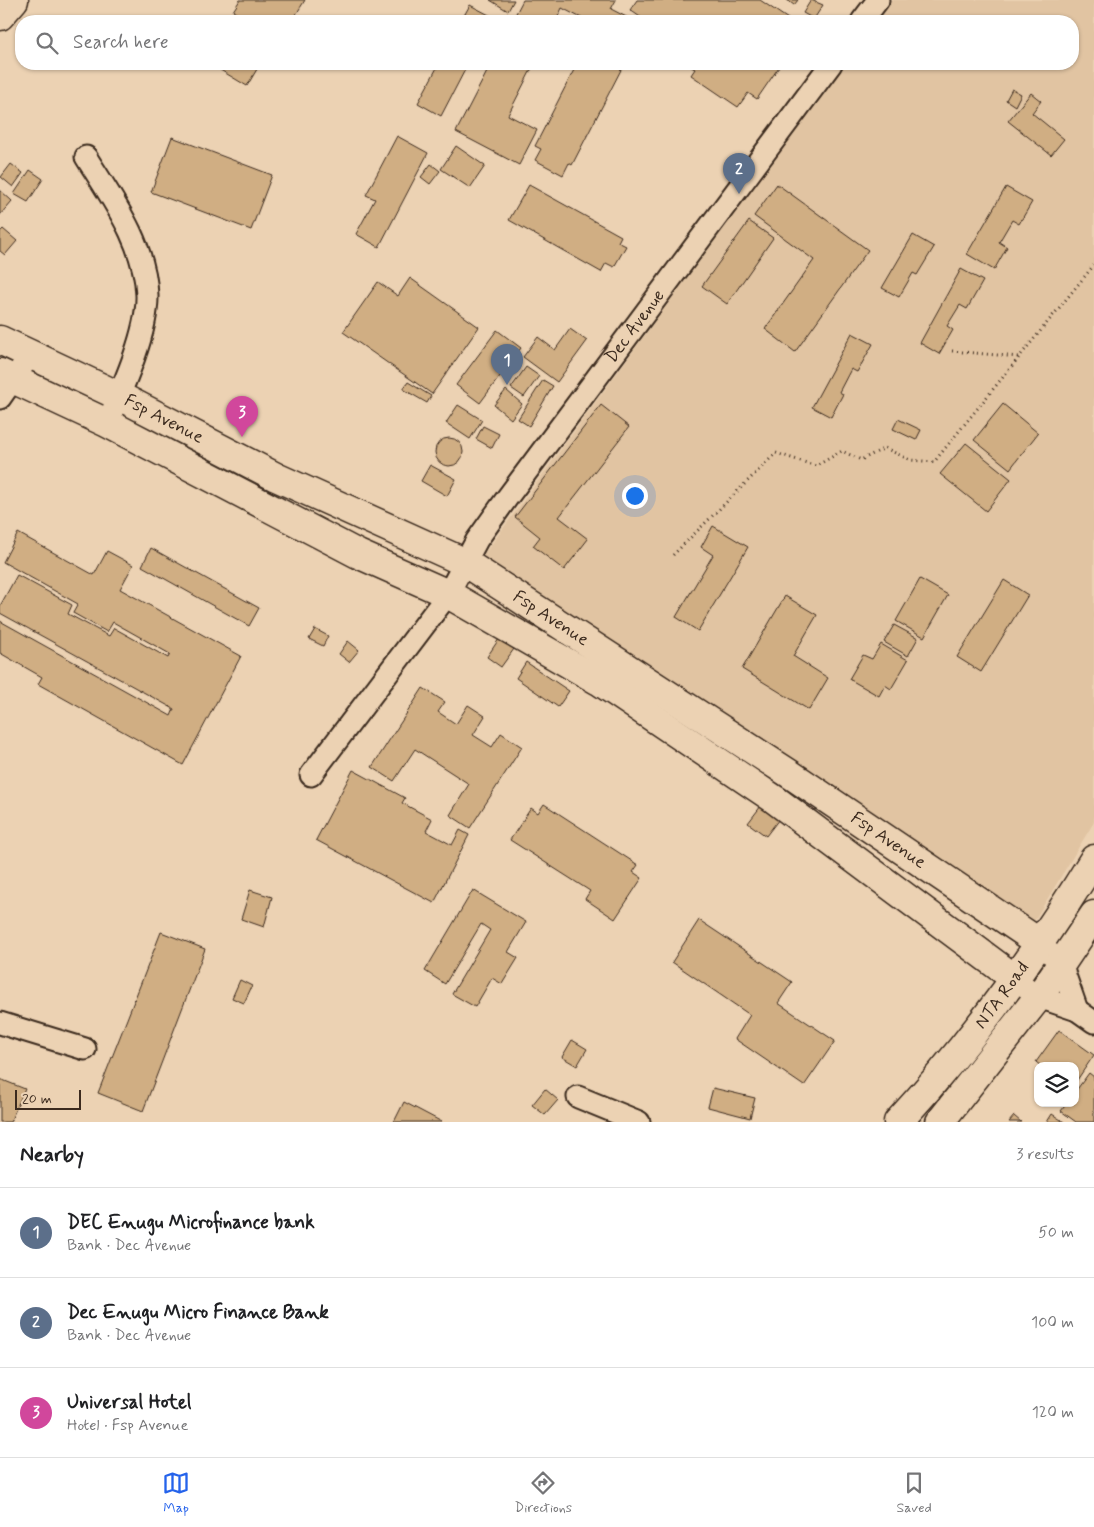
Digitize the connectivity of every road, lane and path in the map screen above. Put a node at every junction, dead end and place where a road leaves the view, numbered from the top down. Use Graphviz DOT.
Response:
graph roads {
  1 [pos="878,0"];
  2 [pos="867,15"];
  3 [pos="827,70"];
  4 [pos="86,157"];
  5 [pos="1094,265"];
  6 [pos="0,340"];
  7 [pos="952,351"];
  8 [pos="31,354"];
  9 [pos="1020,357"];
  10 [pos="4,384"];
  11 [pos="119,396"];
  12 [pos="166,420"];
  13 [pos="107,423"];
  14 [pos="154,446"];
  15 [pos="334,503"];
  16 [pos="312,530"];
  17 [pos="673,555"];
  18 [pos="464,562"];
  19 [pos="448,594"];
  20 [pos="311,775"];
  21 [pos="1094,860"];
  22 [pos="1094,915"];
  23 [pos="1040,943"];
  24 [pos="1061,964"];
  25 [pos="1014,978"];
  26 [pos="1039,997"];
  27 [pos="1077,1010"];
  28 [pos="1094,1022"];
  29 [pos="0,1023"];
  30 [pos="85,1049"];
  31 [pos="578,1097"];
  32 [pos="639,1122"];
  33 [pos="898,1122"];
  34 [pos="940,1122"];
  1 -- 2 [label="street"];
  3 -- 18 [label="street, Dec Avenue"];
  4 -- 11 [label="street"];
  5 -- 9 [label="path"];
  6 -- 8 [label="main road, Fsp Avenue"];
  7 -- 9 [label="path"];
  8 -- 10 [label="street"];
  8 -- 11 [label="main road, Fsp Avenue"];
  9 -- 17 [label="path"];
  10 -- 13 [label="main road, Fsp Avenue"];
  11 -- 12 [label="main road, Fsp Avenue"];
  11 -- 13 [label="street"];
  12 -- 14 [label="main road"];
  12 -- 15 [label="main road, Fsp Avenue"];
  13 -- 14 [label="main road, Fsp Avenue"];
  14 -- 16 [label="main road, Fsp Avenue"];
  15 -- 16 [label="main road"];
  15 -- 18 [label="main road, Fsp Avenue"];
  16 -- 19 [label="main road, Fsp Avenue"];
  18 -- 19 [label="street, Dec Avenue"];
  18 -- 23 [label="main road, Fsp Avenue"];
  19 -- 20 [label="street, Dec Avenue"];
  19 -- 25 [label="main road, Fsp Avenue"];
  21 -- 23 [label="main road, NTA Road"];
  22 -- 24 [label="main road, NTA Road"];
  23 -- 24 [label="street, Fsp Avenue"];
  23 -- 25 [label="main road, NTA Road"];
  24 -- 26 [label="main road, NTA Road"];
  24 -- 27 [label="street"];
  25 -- 26 [label="street, Fsp Avenue"];
  25 -- 33 [label="main road, NTA Road"];
  26 -- 27 [label="street, Fsp Avenue"];
  26 -- 34 [label="main road, NTA Road"];
  27 -- 28 [label="street, Fsp Avenue"];
  29 -- 30 [label="street"];
  31 -- 32 [label="street"];
}
